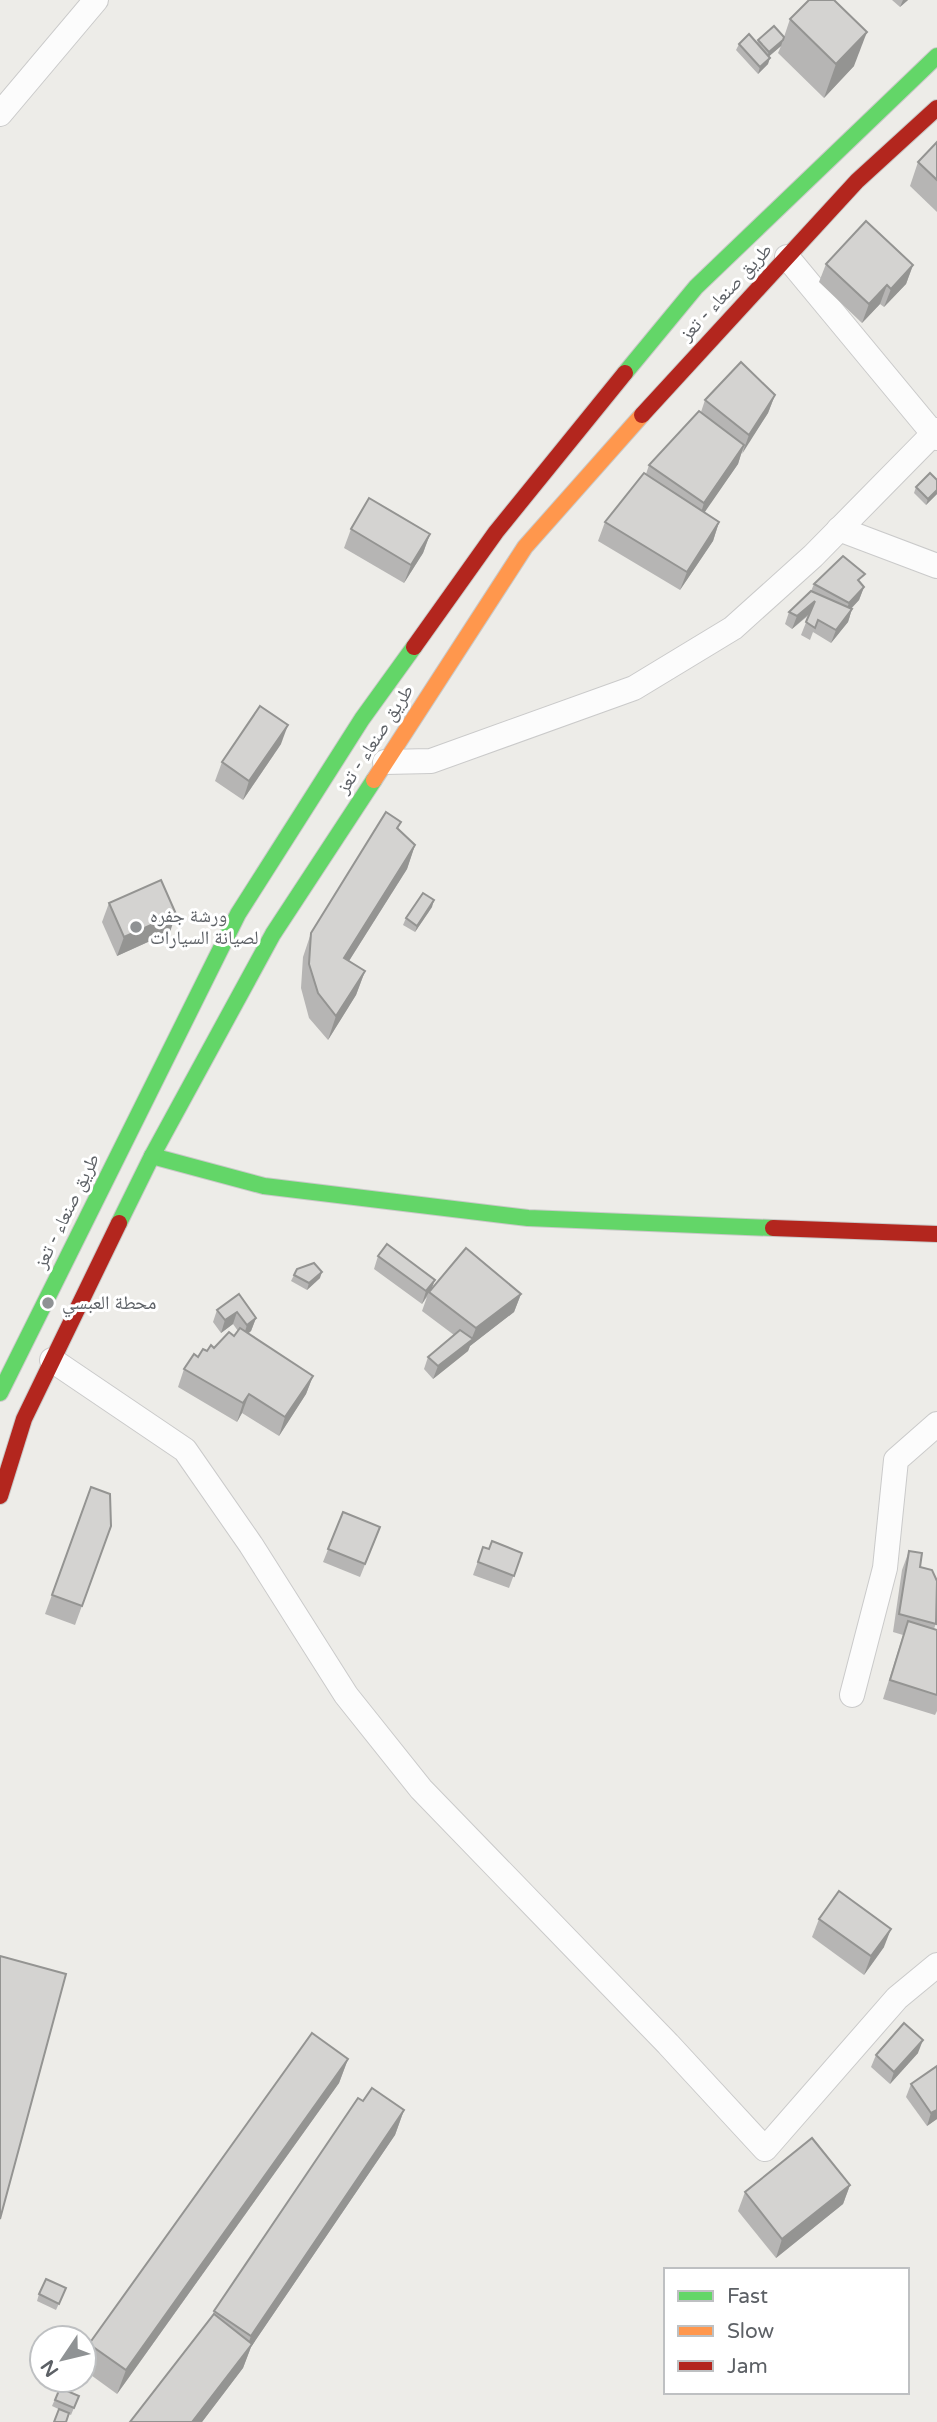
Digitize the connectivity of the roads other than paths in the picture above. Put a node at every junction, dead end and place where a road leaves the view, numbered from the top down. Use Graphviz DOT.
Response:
graph roads {
  1 [pos="96,0"];
  2 [pos="937,56"];
  3 [pos="937,108"];
  4 [pos="0,114"];
  5 [pos="787,257"];
  6 [pos="936,434"];
  7 [pos="839,529"];
  8 [pos="937,566"];
  9 [pos="386,762"];
  10 [pos="152,1156"];
  11 [pos="937,1234"];
  12 [pos="52,1360"];
  13 [pos="0,1393"];
  14 [pos="937,1424"];
  15 [pos="0,1496"];
  16 [pos="852,1695"];
  17 [pos="937,1965"];
  1 -- 4 [label="street"];
  2 -- 13 [label="main road, طريق صنعاء - تعز"];
  3 -- 5 [label="main road, طريق صنعاء - تعز"];
  5 -- 6 [label="street"];
  5 -- 9 [label="main road, طريق صنعاء - تعز"];
  6 -- 7 [label="street"];
  7 -- 8 [label="street"];
  7 -- 9 [label="street"];
  9 -- 10 [label="main road, طريق صنعاء - تعز"];
  10 -- 11 [label="main road"];
  10 -- 12 [label="main road, طريق صنعاء - تعز"];
  12 -- 15 [label="main road, طريق صنعاء - تعز"];
  12 -- 17 [label="street"];
  14 -- 16 [label="street"];
}
